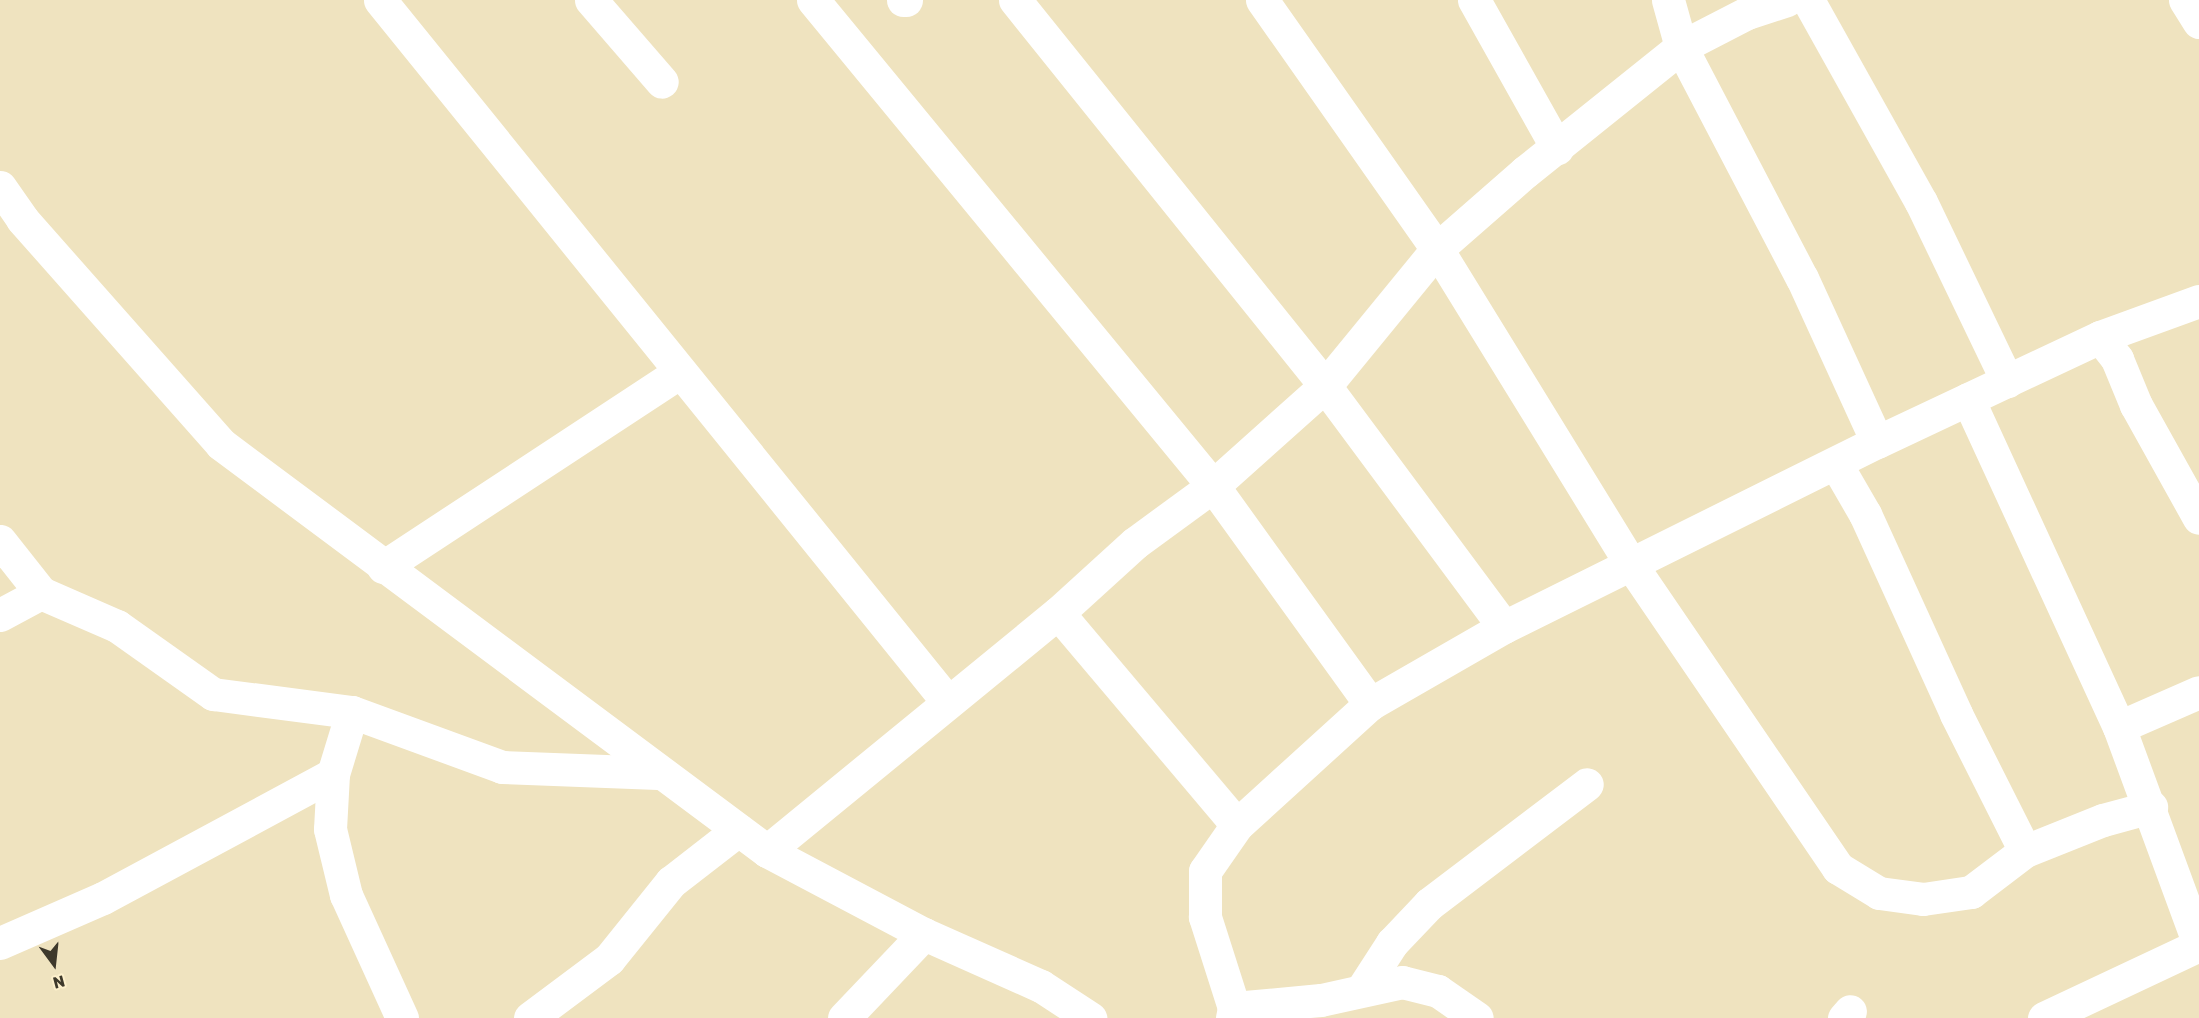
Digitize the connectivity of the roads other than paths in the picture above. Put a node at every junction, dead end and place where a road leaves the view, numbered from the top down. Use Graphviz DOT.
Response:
graph roads {
  1 [pos="380,0"];
  2 [pos="591,0"];
  3 [pos="813,0"];
  4 [pos="1015,0"];
  5 [pos="1262,0"];
  6 [pos="1474,0"];
  7 [pos="1668,0"];
  8 [pos="1787,0"];
  9 [pos="1808,0"];
  10 [pos="2185,0"];
  11 [pos="2199,22"];
  12 [pos="1681,47"];
  13 [pos="662,82"];
  14 [pos="1557,148"];
  15 [pos="0,188"];
  16 [pos="1437,249"];
  17 [pos="2199,301"];
  18 [pos="2100,337"];
  19 [pos="680,372"];
  20 [pos="2007,381"];
  21 [pos="1325,386"];
  22 [pos="1968,399"];
  23 [pos="1877,442"];
  24 [pos="1836,464"];
  25 [pos="1213,486"];
  26 [pos="2199,518"];
  27 [pos="0,541"];
  28 [pos="1630,563"];
  29 [pos="383,567"];
  30 [pos="41,593"];
  31 [pos="1058,613"];
  32 [pos="0,615"];
  33 [pos="1504,627"];
  34 [pos="2199,692"];
  35 [pos="947,701"];
  36 [pos="1370,704"];
  37 [pos="352,712"];
  38 [pos="2119,727"];
  39 [pos="658,773"];
  40 [pos="333,774"];
  41 [pos="1587,784"];
  42 [pos="2151,807"];
  43 [pos="1237,825"];
  44 [pos="738,830"];
  45 [pos="767,851"];
  46 [pos="2025,851"];
  47 [pos="924,934"];
  48 [pos="0,943"];
  49 [pos="2199,945"];
  50 [pos="1363,988"];
  51 [pos="1233,1013"];
  52 [pos="402,1018"];
  53 [pos="530,1018"];
  54 [pos="844,1018"];
  55 [pos="1090,1018"];
  56 [pos="1478,1018"];
  57 [pos="2044,1018"];
  1 -- 19 [label="street"];
  2 -- 13 [label="street"];
  3 -- 25 [label="street"];
  4 -- 21 [label="street"];
  5 -- 16 [label="street"];
  6 -- 14 [label="street"];
  7 -- 12 [label="street"];
  8 -- 12 [label="street"];
  9 -- 20 [label="street"];
  10 -- 11 [label="street"];
  12 -- 14 [label="street"];
  12 -- 23 [label="street"];
  14 -- 16 [label="street"];
  15 -- 29 [label="street"];
  16 -- 21 [label="street"];
  16 -- 28 [label="street"];
  17 -- 18 [label="street"];
  18 -- 20 [label="street"];
  18 -- 26 [label="street"];
  19 -- 29 [label="street"];
  19 -- 35 [label="street"];
  20 -- 22 [label="street"];
  21 -- 25 [label="street"];
  21 -- 33 [label="street"];
  22 -- 23 [label="street"];
  22 -- 38 [label="street"];
  23 -- 24 [label="street"];
  24 -- 28 [label="street"];
  24 -- 46 [label="street"];
  25 -- 31 [label="street"];
  25 -- 36 [label="street"];
  27 -- 30 [label="street"];
  28 -- 33 [label="street"];
  28 -- 46 [label="street"];
  29 -- 39 [label="street"];
  30 -- 32 [label="street"];
  30 -- 37 [label="street"];
  31 -- 35 [label="street"];
  31 -- 43 [label="street"];
  33 -- 36 [label="street"];
  34 -- 38 [label="street"];
  35 -- 45 [label="street"];
  36 -- 43 [label="street"];
  37 -- 39 [label="street"];
  37 -- 40 [label="street"];
  38 -- 42 [label="street"];
  39 -- 44 [label="street"];
  40 -- 48 [label="street"];
  40 -- 52 [label="street"];
  41 -- 50 [label="street"];
  42 -- 46 [label="street"];
  42 -- 49 [label="street"];
  43 -- 51 [label="street"];
  44 -- 45 [label="street"];
  44 -- 53 [label="street"];
  45 -- 47 [label="street"];
  47 -- 54 [label="street"];
  47 -- 55 [label="street"];
  49 -- 57 [label="street"];
  50 -- 51 [label="street"];
  50 -- 56 [label="street"];
}
